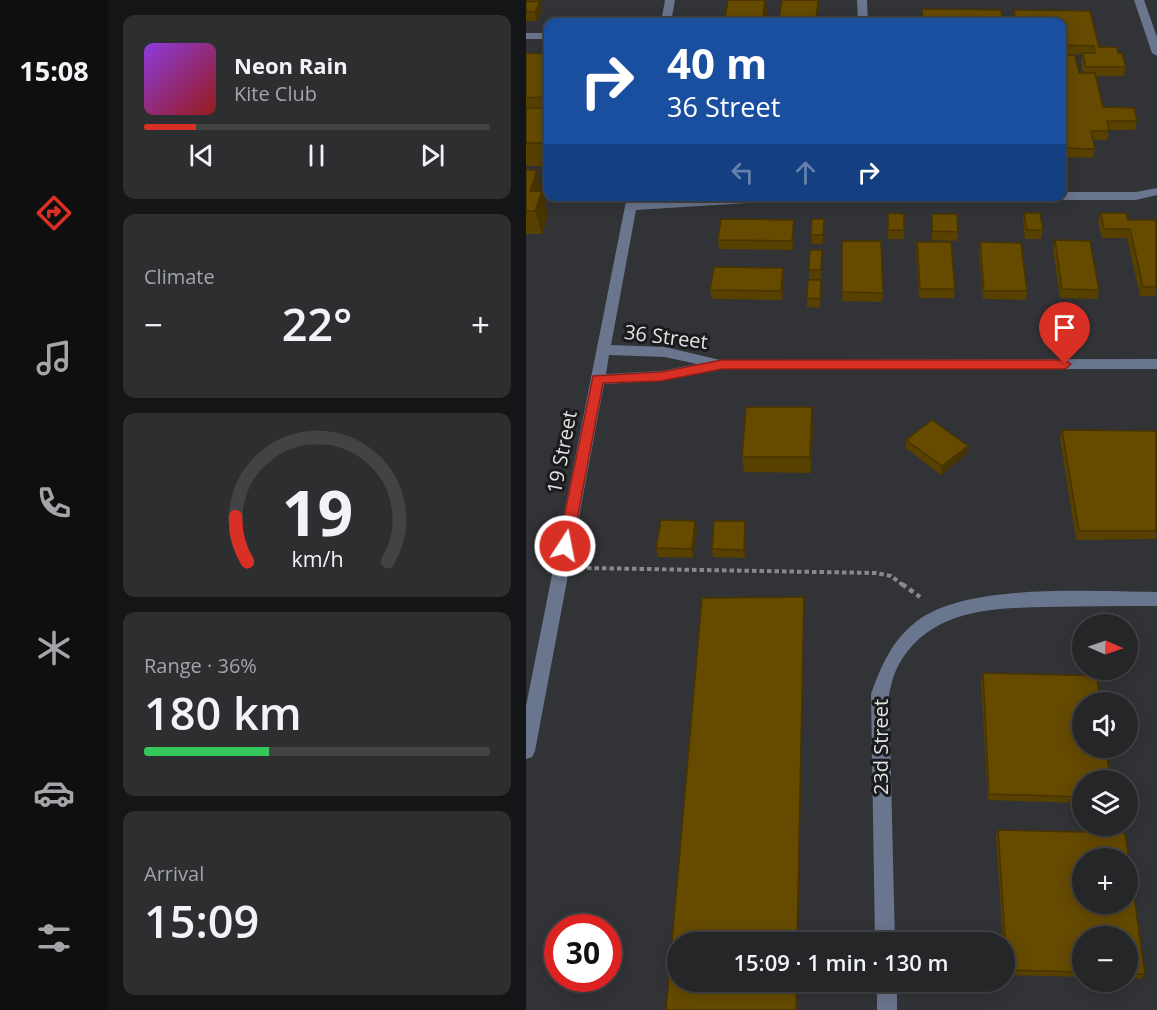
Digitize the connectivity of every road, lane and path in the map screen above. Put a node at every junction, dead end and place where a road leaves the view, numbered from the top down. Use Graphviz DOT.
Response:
graph roads {
  1 [pos="670,0"];
  2 [pos="862,0"];
  3 [pos="1139,0"];
  4 [pos="667,18"];
  5 [pos="863,18"];
  6 [pos="526,36"];
  7 [pos="544,36"];
  8 [pos="1156,53"];
  9 [pos="1156,191"];
  10 [pos="1066,196"];
  11 [pos="632,201"];
  12 [pos="719,201"];
  13 [pos="604,350"];
  14 [pos="722,364"];
  15 [pos="1156,364"];
  16 [pos="598,379"];
  17 [pos="561,567"];
  18 [pos="1156,599"];
  19 [pos="943,613"];
  20 [pos="526,751"];
  21 [pos="885,932"];
  22 [pos="887,992"];
  23 [pos="887,1010"];
  1 -- 4 [label="street"];
  2 -- 5 [label="street"];
  3 -- 8 [label="street"];
  6 -- 7 [label="street"];
  9 -- 10 [label="street"];
  11 -- 12 [label="street"];
  11 -- 13 [label="street, 19 Street"];
  13 -- 14 [label="street, 36 Street"];
  13 -- 16 [label="street, 19 Street"];
  14 -- 15 [label="street, 36 Street"];
  14 -- 16 [label="street, 36 Street"];
  16 -- 17 [label="street, 19 Street"];
  17 -- 19 [label="path"];
  17 -- 20 [label="street, 19 Street"];
  18 -- 19 [label="street, 23d Street"];
  19 -- 21 [label="street, 23d Street"];
  22 -- 23 [label="street"];
}
